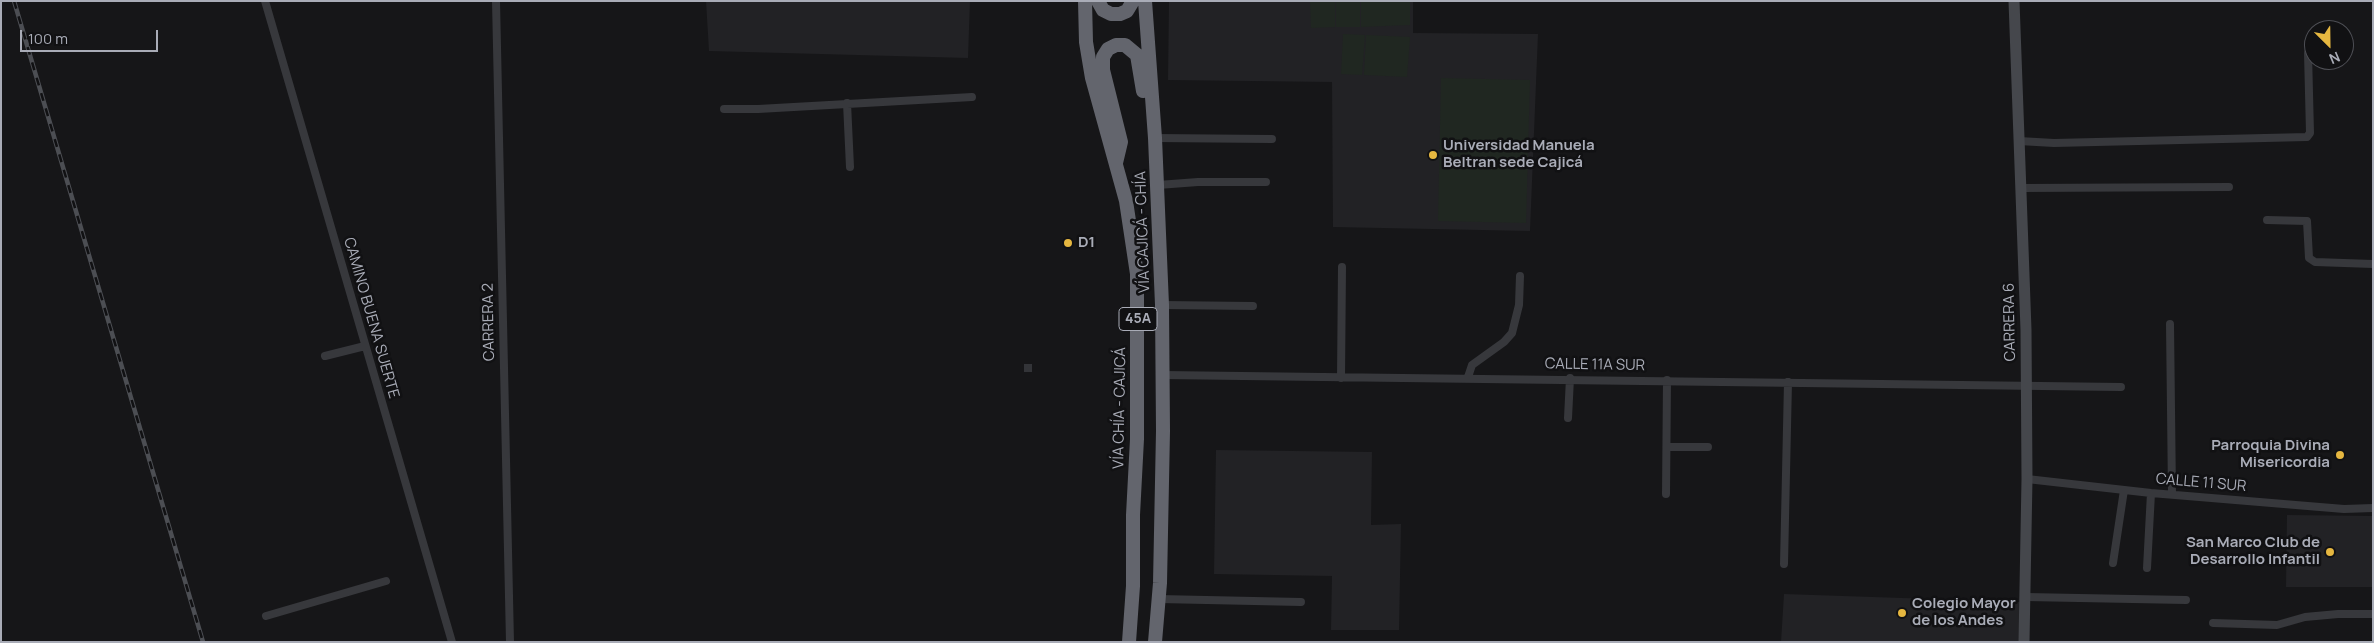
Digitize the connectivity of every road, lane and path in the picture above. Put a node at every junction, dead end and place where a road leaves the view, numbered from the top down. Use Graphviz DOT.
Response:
graph roads {
  1 [pos="265,1"];
  2 [pos="496,1"];
  3 [pos="1085,1"];
  4 [pos="1098,1"];
  5 [pos="1133,1"];
  6 [pos="1145,1"];
  7 [pos="2014,1"];
  8 [pos="2308,70"];
  9 [pos="972,97"];
  10 [pos="847,103"];
  11 [pos="724,109"];
  12 [pos="1155,132"];
  13 [pos="1272,139"];
  14 [pos="2019,141"];
  15 [pos="1116,164"];
  16 [pos="850,167"];
  17 [pos="1266,182"];
  18 [pos="1158,185"];
  19 [pos="2229,187"];
  20 [pos="2022,188"];
  21 [pos="2268,220"];
  22 [pos="2373,264"];
  23 [pos="1342,267"];
  24 [pos="1520,276"];
  25 [pos="1162,305"];
  26 [pos="1253,306"];
  27 [pos="2170,324"];
  28 [pos="365,346"];
  29 [pos="325,356"];
  30 [pos="1163,375"];
  31 [pos="1468,377"];
  32 [pos="1341,378"];
  33 [pos="1570,378"];
  34 [pos="1667,380"];
  35 [pos="1788,382"];
  36 [pos="2026,385"];
  37 [pos="2122,387"];
  38 [pos="1568,418"];
  39 [pos="1666,447"];
  40 [pos="1708,447"];
  41 [pos="2027,479"];
  42 [pos="2124,490"];
  43 [pos="2151,493"];
  44 [pos="1666,494"];
  45 [pos="2172,494"];
  46 [pos="2373,508"];
  47 [pos="2114,563"];
  48 [pos="1784,564"];
  49 [pos="2146,568"];
  50 [pos="386,582"];
  51 [pos="2026,597"];
  52 [pos="1159,599"];
  53 [pos="2186,600"];
  54 [pos="1301,602"];
  55 [pos="2373,614"];
  56 [pos="266,616"];
  57 [pos="2213,623"];
  58 [pos="452,642"];
  59 [pos="510,642"];
  60 [pos="1129,642"];
  61 [pos="1155,642"];
  62 [pos="2024,642"];
  1 -- 28 [label="street, CAMINO BUENA SUERTE"];
  2 -- 59 [label="street, CARRERA 2"];
  3 -- 15 [label="highway, VÍA CHÍA - CAJICÁ / 45A"];
  4 -- 5 [label="highway"];
  6 -- 12 [label="highway, VÍA CAJICÁ - CHÍA / 45A"];
  7 -- 14 [label="main road, CARRERA 6"];
  8 -- 14 [label="street"];
  9 -- 10 [label="street"];
  10 -- 11 [label="street"];
  10 -- 16 [label="street"];
  12 -- 13 [label="street"];
  12 -- 15 [label="highway"];
  12 -- 18 [label="highway, VÍA CAJICÁ - CHÍA / 45A"];
  14 -- 20 [label="main road, CARRERA 6"];
  15 -- 60 [label="highway, VÍA CHÍA - CAJICÁ / 45A"];
  17 -- 18 [label="street"];
  18 -- 25 [label="highway, VÍA CAJICÁ - CHÍA / 45A"];
  19 -- 20 [label="street"];
  20 -- 36 [label="main road, CARRERA 6"];
  21 -- 22 [label="street"];
  23 -- 32 [label="street"];
  24 -- 31 [label="street"];
  25 -- 26 [label="street"];
  25 -- 30 [label="highway, VÍA CAJICÁ - CHÍA / 45A"];
  27 -- 45 [label="street"];
  28 -- 29 [label="street"];
  28 -- 58 [label="street, CAMINO BUENA SUERTE"];
  30 -- 32 [label="street, CALLE 11A SUR"];
  30 -- 52 [label="highway, VÍA CAJICÁ - CHÍA / 45A"];
  31 -- 32 [label="street, CALLE 11A SUR"];
  31 -- 33 [label="street, CALLE 11A SUR"];
  33 -- 34 [label="street, CALLE 11A SUR"];
  33 -- 38 [label="street"];
  34 -- 35 [label="street, CALLE 11A SUR"];
  34 -- 39 [label="street"];
  35 -- 36 [label="street, CALLE 11A SUR"];
  35 -- 48 [label="street"];
  36 -- 37 [label="street, CALLE 11A SUR"];
  36 -- 41 [label="main road, CARRERA 6"];
  39 -- 40 [label="street"];
  39 -- 44 [label="street"];
  41 -- 42 [label="street, CALLE 11 SUR"];
  41 -- 51 [label="main road, CARRERA 6"];
  42 -- 43 [label="street, CALLE 11 SUR"];
  42 -- 47 [label="street"];
  43 -- 45 [label="street, CALLE 11 SUR"];
  43 -- 49 [label="street"];
  45 -- 46 [label="street, CALLE 11 SUR"];
  50 -- 56 [label="street"];
  51 -- 53 [label="street"];
  51 -- 62 [label="main road, CARRERA 6"];
  52 -- 54 [label="street"];
  52 -- 61 [label="highway, VÍA CAJICÁ - CHÍA / 45A"];
  55 -- 57 [label="street"];
}
